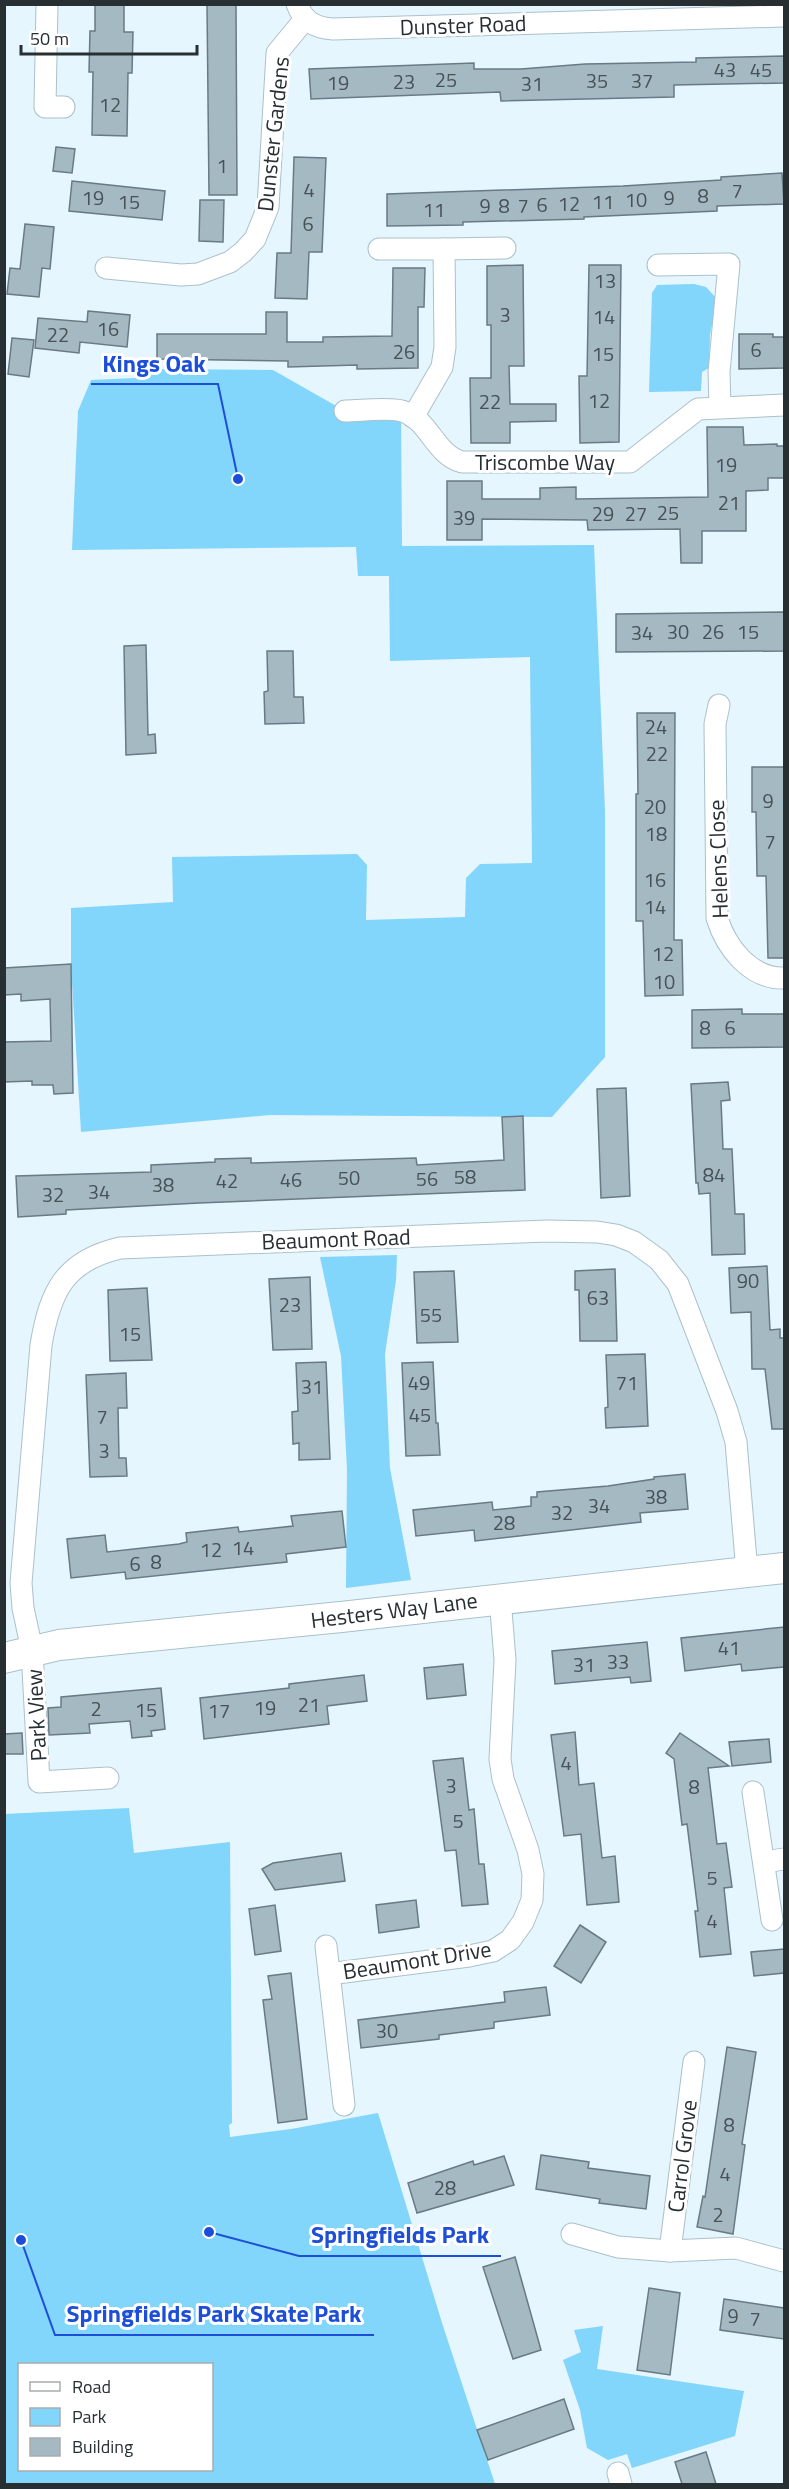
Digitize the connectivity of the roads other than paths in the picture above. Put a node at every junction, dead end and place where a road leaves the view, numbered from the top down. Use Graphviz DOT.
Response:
graph roads {
  1 [pos="47,4"];
  2 [pos="700,11"];
  3 [pos="301,12"];
  4 [pos="784,16"];
  5 [pos="64,107"];
  6 [pos="505,248"];
  7 [pos="379,249"];
  8 [pos="444,249"];
  9 [pos="658,265"];
  10 [pos="106,268"];
  11 [pos="784,405"];
  12 [pos="720,406"];
  13 [pos="345,411"];
  14 [pos="413,417"];
  15 [pos="719,705"];
  16 [pos="784,978"];
  17 [pos="784,1568"];
  18 [pos="747,1572"];
  19 [pos="500,1598"];
  20 [pos="18,1654"];
  21 [pos="108,1778"];
  22 [pos="753,1791"];
  23 [pos="784,1859"];
  24 [pos="764,1863"];
  25 [pos="772,1920"];
  26 [pos="326,1946"];
  27 [pos="329,1974"];
  28 [pos="694,2062"];
  29 [pos="344,2105"];
  30 [pos="572,2234"];
  31 [pos="670,2251"];
  32 [pos="784,2261"];
  1 -- 5 [label="street"];
  2 -- 3 [label="street, Dunster Road"];
  2 -- 4 [label="street, Dunster Road"];
  3 -- 10 [label="street, Dunster Gardens"];
  6 -- 8 [label="street"];
  7 -- 8 [label="street"];
  8 -- 14 [label="street"];
  9 -- 12 [label="street"];
  11 -- 12 [label="street, Triscombe Way"];
  12 -- 14 [label="street, Triscombe Way"];
  13 -- 14 [label="street"];
  15 -- 16 [label="street, Helens Close"];
  17 -- 18 [label="street, Hesters Way Lane"];
  18 -- 19 [label="street, Hesters Way Lane"];
  18 -- 20 [label="street, Beaumont Road"];
  19 -- 20 [label="street, Hesters Way Lane"];
  19 -- 27 [label="street, Beaumont Drive"];
  20 -- 21 [label="street, Park View"];
  22 -- 24 [label="street"];
  23 -- 24 [label="street"];
  24 -- 25 [label="street"];
  26 -- 27 [label="street, Beaumont Drive"];
  27 -- 29 [label="street, Beaumont Drive"];
  28 -- 31 [label="street, Carrol Grove"];
  30 -- 31 [label="street"];
  31 -- 32 [label="street"];
}
